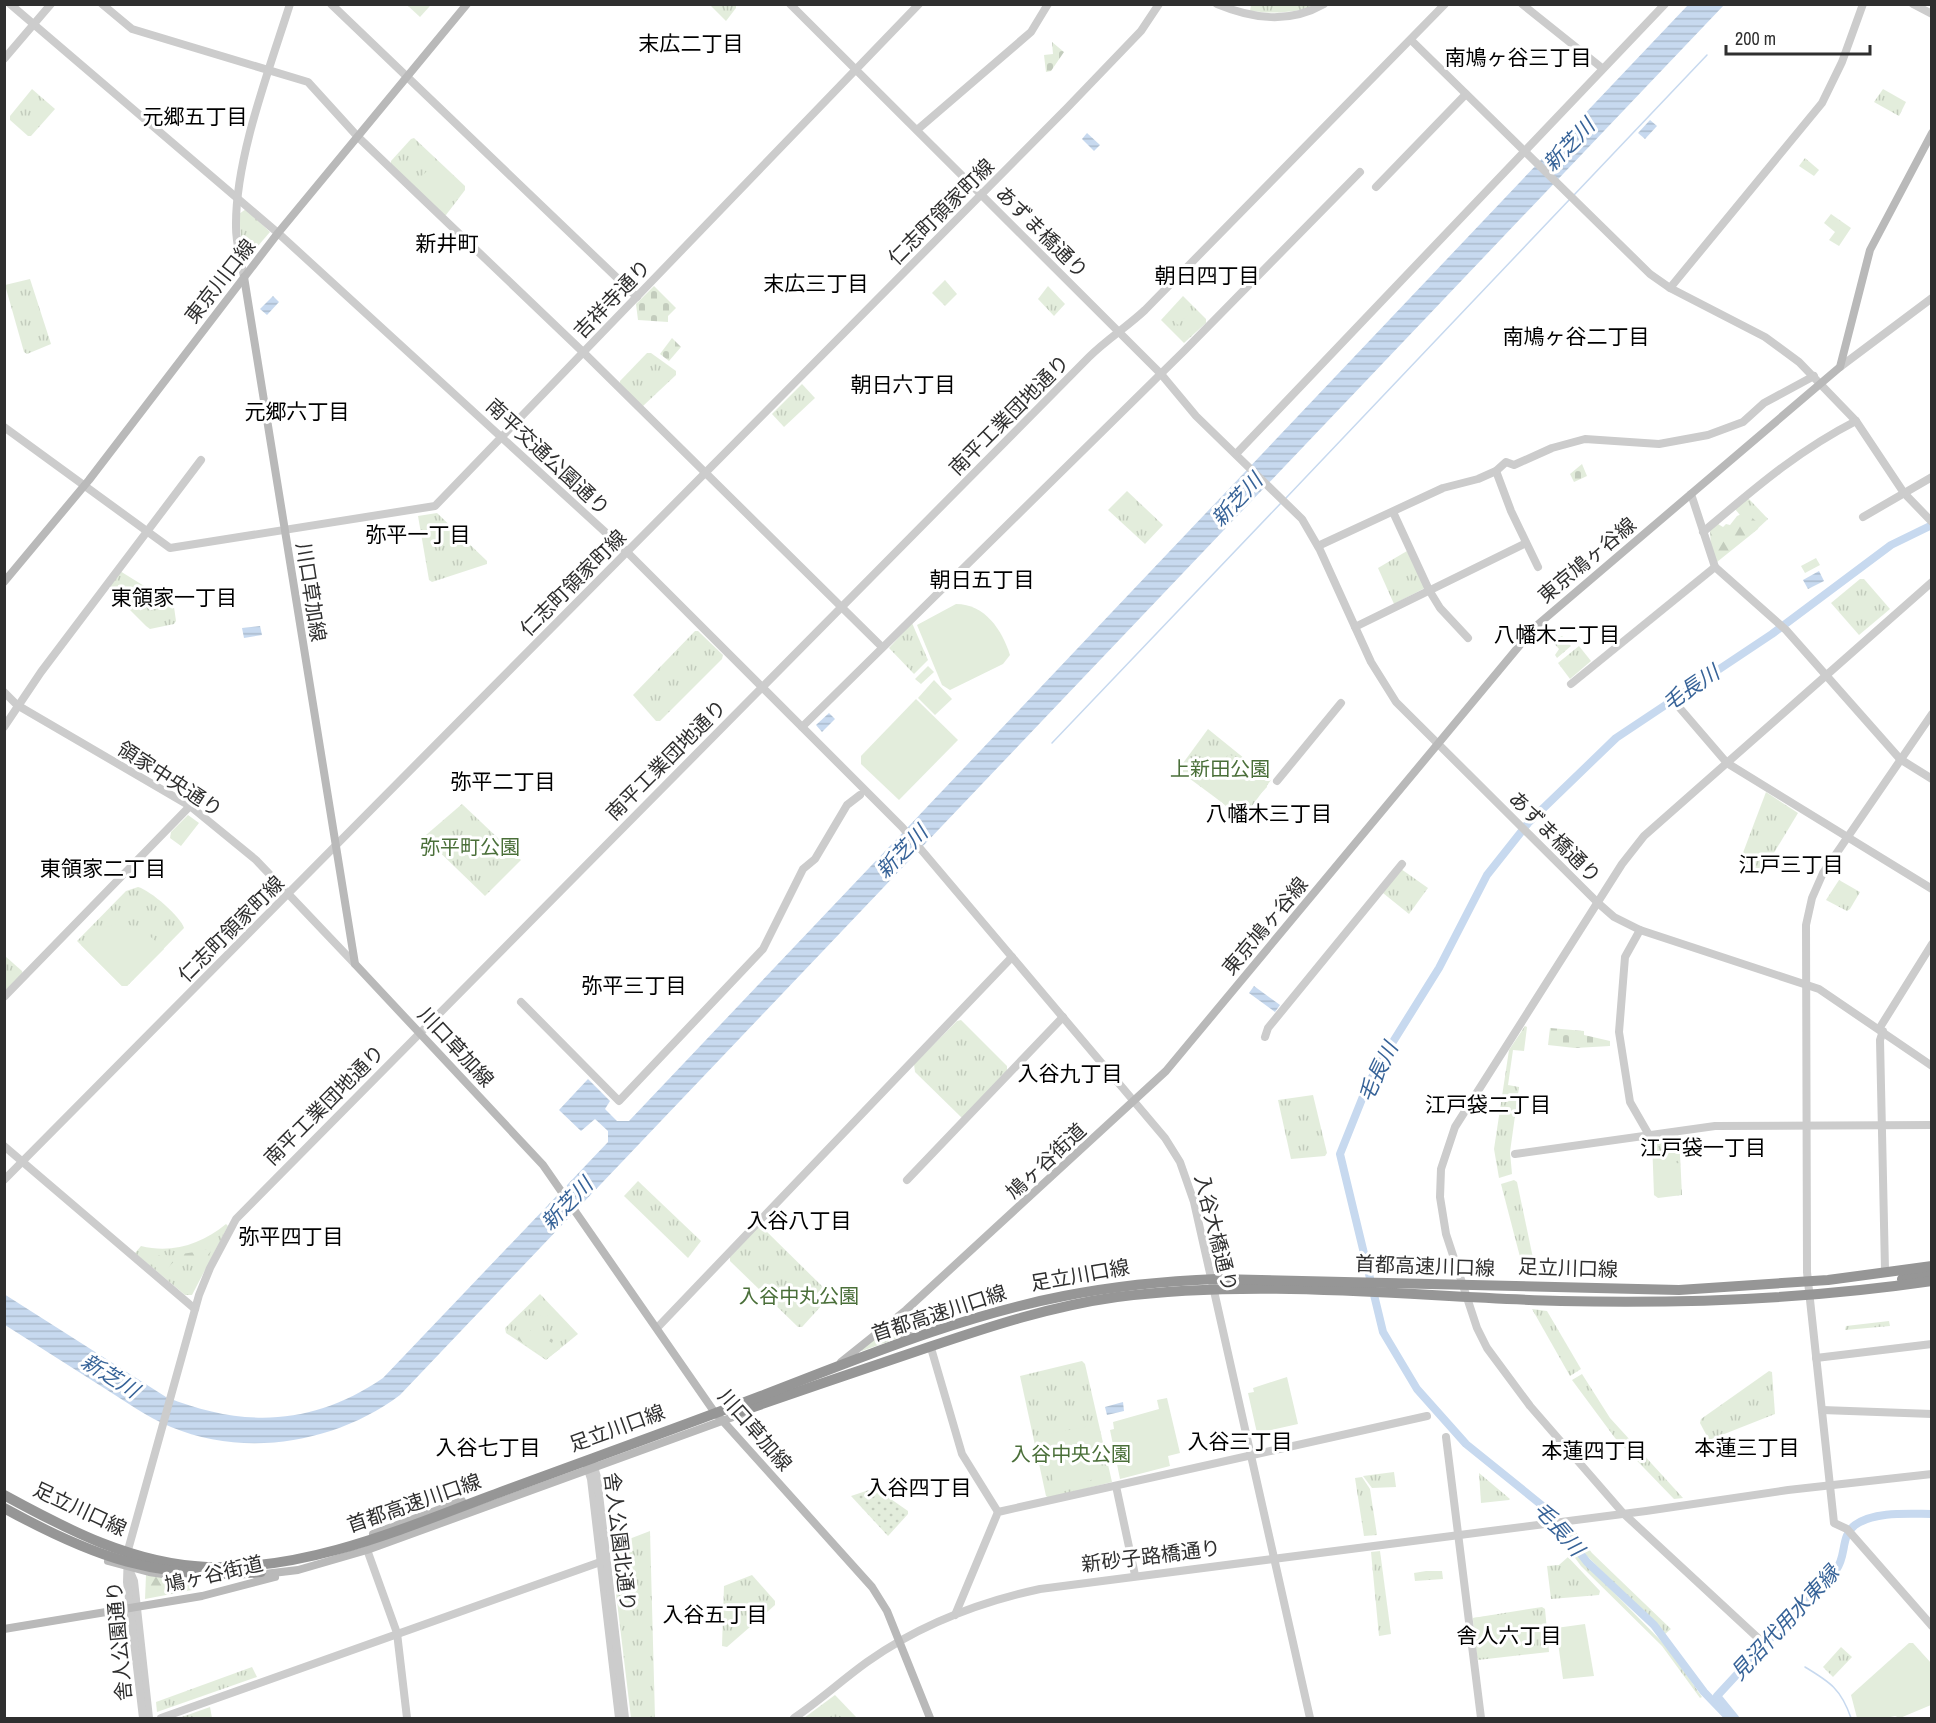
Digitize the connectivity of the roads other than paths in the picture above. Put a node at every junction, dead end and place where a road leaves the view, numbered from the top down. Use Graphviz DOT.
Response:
graph roads {
  1 [pos="10,4"];
  2 [pos="51,4"];
  3 [pos="102,4"];
  4 [pos="290,4"];
  5 [pos="331,4"];
  6 [pos="467,4"];
  7 [pos="790,4"];
  8 [pos="919,4"];
  9 [pos="1048,4"];
  10 [pos="1159,4"];
  11 [pos="1216,4"];
  12 [pos="1324,4"];
  13 [pos="1445,4"];
  14 [pos="1522,4"];
  15 [pos="1665,4"];
  16 [pos="1863,4"];
  17 [pos="1913,4"];
  18 [pos="1932,14"];
  19 [pos="34,24"];
  20 [pos="1411,40"];
  21 [pos="4,59"];
  22 [pos="1602,68"];
  23 [pos="856,70"];
  24 [pos="269,71"];
  25 [pos="407,76"];
  26 [pos="1466,94"];
  27 [pos="917,130"];
  28 [pos="1932,133"];
  29 [pos="358,137"];
  30 [pos="1527,154"];
  31 [pos="1360,172"];
  32 [pos="1376,187"];
  33 [pos="982,194"];
  34 [pos="238,198"];
  35 [pos="278,232"];
  36 [pos="244,277"];
  37 [pos="1670,288"];
  38 [pos="637,297"];
  39 [pos="1932,298"];
  40 [pos="1119,332"];
  41 [pos="584,352"];
  42 [pos="1840,366"];
  43 [pos="1161,374"];
  44 [pos="1814,376"];
  45 [pos="1821,383"];
  46 [pos="1856,421"];
  47 [pos="4,427"];
  48 [pos="502,437"];
  49 [pos="1239,457"];
  50 [pos="201,460"];
  51 [pos="1496,471"];
  52 [pos="706,472"];
  53 [pos="1932,477"];
  54 [pos="84,485"];
  55 [pos="1904,493"];
  56 [pos="1691,494"];
  57 [pos="1393,512"];
  58 [pos="1863,517"];
  59 [pos="1932,522"];
  60 [pos="145,531"];
  61 [pos="284,531"];
  62 [pos="1703,532"];
  63 [pos="1526,543"];
  64 [pos="1318,546"];
  65 [pos="627,552"];
  66 [pos="1538,567"];
  67 [pos="1715,567"];
  68 [pos="4,582"];
  69 [pos="1932,582"];
  70 [pos="1429,590"];
  71 [pos="843,606"];
  72 [pos="1355,627"];
  73 [pos="1468,638"];
  74 [pos="882,647"];
  75 [pos="1826,676"];
  76 [pos="1571,684"];
  77 [pos="762,687"];
  78 [pos="4,692"];
  79 [pos="1341,703"];
  80 [pos="17,705"];
  81 [pos="1678,706"];
  82 [pos="1932,714"];
  83 [pos="4,727"];
  84 [pos="802,727"];
  85 [pos="1437,745"];
  86 [pos="1900,759"];
  87 [pos="1727,763"];
  88 [pos="1932,778"];
  89 [pos="1277,782"];
  90 [pos="860,795"];
  91 [pos="190,807"];
  92 [pos="1846,837"];
  93 [pos="915,841"];
  94 [pos="335,847"];
  95 [pos="1402,864"];
  96 [pos="1932,890"];
  97 [pos="289,894"];
  98 [pos="1598,903"];
  99 [pos="1640,930"];
  100 [pos="352,941"];
  101 [pos="1932,945"];
  102 [pos="340,948"];
  103 [pos="1012,957"];
  104 [pos="355,964"];
  105 [pos="1806,984"];
  106 [pos="4,997"];
  107 [pos="521,1002"];
  108 [pos="1063,1017"];
  109 [pos="1202,1030"];
  110 [pos="1881,1030"];
  111 [pos="420,1032"];
  112 [pos="1265,1037"];
  113 [pos="1932,1066"];
  114 [pos="1135,1102"];
  115 [pos="1881,1125"];
  116 [pos="1932,1125"];
  117 [pos="1807,1126"];
  118 [pos="1649,1135"];
  119 [pos="4,1146"];
  120 [pos="1515,1154"];
  121 [pos="23,1161"];
  122 [pos="4,1180"];
  123 [pos="907,1180"];
  124 [pos="1932,1269"];
  125 [pos="1885,1270"];
  126 [pos="1211,1276"];
  127 [pos="1901,1277"];
  128 [pos="1808,1279"];
  129 [pos="1312,1280"];
  130 [pos="1462,1281"];
  131 [pos="1932,1282"];
  132 [pos="1679,1290"];
  133 [pos="1215,1293"];
  134 [pos="1392,1294"];
  135 [pos="1809,1297"];
  136 [pos="1468,1300"];
  137 [pos="1066,1305"];
  138 [pos="195,1309"];
  139 [pos="906,1310"];
  140 [pos="657,1328"];
  141 [pos="910,1336"];
  142 [pos="1932,1344"];
  143 [pos="931,1348"];
  144 [pos="1816,1358"];
  145 [pos="841,1362"];
  146 [pos="824,1377"];
  147 [pos="778,1386"];
  148 [pos="784,1400"];
  149 [pos="713,1410"];
  150 [pos="1822,1410"];
  151 [pos="1932,1414"];
  152 [pos="1427,1416"];
  153 [pos="723,1421"];
  154 [pos="1446,1437"];
  155 [pos="587,1456"];
  156 [pos="1251,1456"];
  157 [pos="591,1469"];
  158 [pos="1932,1474"];
  159 [pos="1831,1484"];
  160 [pos="1116,1486"];
  161 [pos="4,1489"];
  162 [pos="4,1495"];
  163 [pos="4,1508"];
  164 [pos="998,1512"];
  165 [pos="1623,1512"];
  166 [pos="4,1513"];
  167 [pos="138,1513"];
  168 [pos="1458,1534"];
  169 [pos="363,1537"];
  170 [pos="128,1550"];
  171 [pos="368,1550"];
  172 [pos="1274,1557"];
  173 [pos="604,1560"];
  174 [pos="232,1563"];
  175 [pos="129,1568"];
  176 [pos="298,1570"];
  177 [pos="1135,1575"];
  178 [pos="232,1578"];
  179 [pos="133,1607"];
  180 [pos="955,1615"];
  181 [pos="1932,1626"];
  182 [pos="4,1629"];
  183 [pos="397,1633"];
  184 [pos="1758,1638"];
  185 [pos="899,1642"];
  186 [pos="143,1719"];
  187 [pos="149,1719"];
  188 [pos="160,1719"];
  189 [pos="407,1719"];
  190 [pos="619,1719"];
  191 [pos="625,1719"];
  192 [pos="794,1719"];
  193 [pos="930,1719"];
  194 [pos="1310,1719"];
  195 [pos="1481,1719"];
  1 -- 19 [label="street, 南平交通公園通り"];
  2 -- 19 [label="street"];
  3 -- 24 [label="street"];
  4 -- 24 [label="street"];
  5 -- 25 [label="street"];
  6 -- 25 [label="main road, 東京川口線"];
  7 -- 23 [label="street, あずま橋通り"];
  8 -- 23 [label="street, 吉祥寺通り"];
  9 -- 27 [label="street"];
  10 -- 33 [label="street, 仁志町領家町線"];
  11 -- 12 [label="street"];
  13 -- 20 [label="street, 南平工業団地通り"];
  14 -- 22 [label="street"];
  15 -- 22 [label="street"];
  16 -- 37 [label="street"];
  17 -- 18 [label="street"];
  19 -- 21 [label="street"];
  19 -- 34 [label="street, 南平交通公園通り"];
  20 -- 26 [label="street"];
  20 -- 40 [label="street, 南平工業団地通り"];
  22 -- 30 [label="street"];
  23 -- 27 [label="street, あずま橋通り"];
  23 -- 38 [label="street, 吉祥寺通り"];
  24 -- 29 [label="street"];
  24 -- 34 [label="street"];
  25 -- 29 [label="main road, 東京川口線"];
  25 -- 38 [label="street"];
  26 -- 30 [label="street"];
  26 -- 32 [label="street"];
  27 -- 33 [label="street, あずま橋通り"];
  28 -- 42 [label="main road"];
  29 -- 35 [label="main road, 東京川口線"];
  29 -- 41 [label="street"];
  30 -- 37 [label="street"];
  30 -- 49 [label="street"];
  31 -- 43 [label="street"];
  33 -- 40 [label="street, あずま橋通り"];
  33 -- 52 [label="street, 仁志町領家町線"];
  34 -- 35 [label="street, 南平交通公園通り"];
  34 -- 36 [label="street"];
  35 -- 36 [label="main road, 東京川口線"];
  35 -- 48 [label="street, 南平交通公園通り"];
  36 -- 54 [label="main road, 東京川口線"];
  36 -- 61 [label="main road, 川口草加線"];
  37 -- 44 [label="street"];
  38 -- 41 [label="street, 吉祥寺通り"];
  39 -- 42 [label="street"];
  40 -- 43 [label="street, あずま橋通り"];
  40 -- 71 [label="street, 南平工業団地通り"];
  41 -- 48 [label="street, 吉祥寺通り"];
  41 -- 52 [label="street"];
  42 -- 45 [label="main road, 東京鳩ヶ谷線"];
  43 -- 49 [label="street, あずま橋通り"];
  43 -- 74 [label="street"];
  44 -- 45 [label="street"];
  44 -- 51 [label="street"];
  45 -- 46 [label="street"];
  45 -- 56 [label="main road, 東京鳩ヶ谷線"];
  46 -- 55 [label="street"];
  46 -- 62 [label="street"];
  47 -- 54 [label="street, 吉祥寺通り"];
  48 -- 61 [label="street, 吉祥寺通り"];
  48 -- 65 [label="street, 南平交通公園通り"];
  49 -- 64 [label="street, あずま橋通り"];
  50 -- 60 [label="street"];
  51 -- 57 [label="street"];
  51 -- 63 [label="street"];
  52 -- 65 [label="street, 仁志町領家町線"];
  52 -- 71 [label="street"];
  53 -- 55 [label="street"];
  54 -- 60 [label="street, 吉祥寺通り"];
  54 -- 68 [label="main road, 東京川口線"];
  55 -- 58 [label="street"];
  55 -- 59 [label="street"];
  56 -- 62 [label="street"];
  56 -- 85 [label="main road, 東京鳩ヶ谷線"];
  57 -- 64 [label="street"];
  57 -- 70 [label="street"];
  60 -- 61 [label="street, 吉祥寺通り"];
  60 -- 80 [label="street"];
  61 -- 94 [label="main road, 川口草加線"];
  62 -- 67 [label="street"];
  63 -- 66 [label="street"];
  63 -- 70 [label="street"];
  64 -- 72 [label="street, あずま橋通り"];
  65 -- 77 [label="street, 南平交通公園通り"];
  65 -- 94 [label="street, 仁志町領家町線"];
  67 -- 75 [label="street"];
  67 -- 76 [label="street"];
  69 -- 75 [label="street"];
  70 -- 72 [label="street"];
  70 -- 73 [label="street"];
  71 -- 74 [label="street"];
  71 -- 77 [label="street, 南平工業団地通り"];
  72 -- 85 [label="street, あずま橋通り"];
  74 -- 84 [label="street"];
  75 -- 86 [label="street"];
  75 -- 87 [label="street"];
  77 -- 84 [label="street, 南平交通公園通り"];
  77 -- 111 [label="street, 南平工業団地通り"];
  78 -- 80 [label="street, 領家中央通り"];
  79 -- 89 [label="street"];
  80 -- 83 [label="street"];
  80 -- 91 [label="street, 領家中央通り"];
  81 -- 87 [label="street"];
  82 -- 86 [label="street"];
  84 -- 93 [label="street, 南平交通公園通り"];
  85 -- 98 [label="street, あずま橋通り"];
  85 -- 109 [label="main road, 東京鳩ヶ谷線"];
  86 -- 88 [label="street"];
  86 -- 92 [label="street"];
  87 -- 92 [label="street"];
  87 -- 98 [label="street"];
  90 -- 107 [label="street"];
  91 -- 97 [label="street, 領家中央通り"];
  91 -- 106 [label="street"];
  92 -- 96 [label="street"];
  92 -- 105 [label="street"];
  93 -- 103 [label="street, 入谷大橋通り"];
  94 -- 97 [label="street, 仁志町領家町線"];
  94 -- 100 [label="main road, 川口草加線"];
  95 -- 112 [label="street"];
  97 -- 102 [label="street, 領家中央通り"];
  97 -- 121 [label="street, 仁志町領家町線"];
  98 -- 99 [label="street, あずま橋通り"];
  98 -- 130 [label="street"];
  99 -- 105 [label="street, あずま橋通り"];
  99 -- 118 [label="street"];
  100 -- 102 [label="street"];
  100 -- 104 [label="main road, 川口草加線"];
  101 -- 110 [label="street"];
  102 -- 104 [label="street, 領家中央通り"];
  103 -- 108 [label="street, 入谷大橋通り"];
  103 -- 140 [label="street"];
  104 -- 111 [label="main road, 川口草加線"];
  105 -- 110 [label="street, あずま橋通り"];
  105 -- 117 [label="street"];
  108 -- 114 [label="street, 入谷大橋通り"];
  108 -- 123 [label="street"];
  109 -- 114 [label="main road, 鳩ヶ谷街道"];
  110 -- 113 [label="street, あずま橋通り"];
  110 -- 115 [label="street"];
  111 -- 138 [label="street, 南平工業団地通り"];
  111 -- 140 [label="main road, 川口草加線"];
  114 -- 126 [label="street, 入谷大橋通り"];
  114 -- 139 [label="main road, 鳩ヶ谷街道"];
  115 -- 116 [label="street"];
  115 -- 117 [label="street"];
  115 -- 125 [label="street"];
  117 -- 118 [label="street"];
  117 -- 128 [label="street"];
  118 -- 120 [label="street"];
  119 -- 121 [label="street"];
  121 -- 122 [label="street, 仁志町領家町線"];
  121 -- 138 [label="street"];
  124 -- 125 [label="main road, 足立川口線"];
  124 -- 127 [label="highway"];
  124 -- 132 [label="highway, 首都高速川口線, bridge"];
  125 -- 128 [label="main road, 足立川口線"];
  126 -- 130 [label="main road, 足立川口線"];
  126 -- 133 [label="street, 入谷大橋通り"];
  126 -- 141 [label="main road, 足立川口線"];
  127 -- 132 [label="highway, bridge"];
  127 -- 134 [label="highway, bridge"];
  128 -- 130 [label="main road, 足立川口線"];
  128 -- 135 [label="street"];
  129 -- 132 [label="highway, 首都高速川口線, bridge"];
  129 -- 146 [label="highway, bridge"];
  129 -- 162 [label="highway, 首都高速川口線, bridge"];
  130 -- 136 [label="street"];
  131 -- 134 [label="highway, 首都高速川口線, bridge"];
  131 -- 135 [label="main road, 足立川口線"];
  133 -- 136 [label="main road, 足立川口線"];
  133 -- 143 [label="main road, 足立川口線"];
  133 -- 156 [label="street, 入谷大橋通り"];
  134 -- 137 [label="highway, 首都高速川口線, bridge"];
  135 -- 136 [label="main road, 足立川口線"];
  135 -- 144 [label="street"];
  136 -- 165 [label="street"];
  137 -- 146 [label="highway, bridge"];
  137 -- 163 [label="highway, 首都高速川口線, bridge"];
  138 -- 167 [label="street, 南平工業団地通り"];
  139 -- 141 [label="main road"];
  139 -- 145 [label="main road, 鳩ヶ谷街道"];
  140 -- 149 [label="main road, 川口草加線"];
  141 -- 145 [label="main road, 足立川口線"];
  142 -- 144 [label="street"];
  143 -- 148 [label="main road, 足立川口線"];
  143 -- 164 [label="street"];
  144 -- 150 [label="street"];
  145 -- 147 [label="main road, 足立川口線"];
  146 -- 147 [label="highway"];
  146 -- 148 [label="highway"];
  147 -- 149 [label="main road, 足立川口線"];
  148 -- 153 [label="main road, 足立川口線"];
  149 -- 153 [label="main road, 川口草加線"];
  149 -- 155 [label="main road, 足立川口線"];
  150 -- 151 [label="street"];
  150 -- 159 [label="street"];
  152 -- 156 [label="street"];
  153 -- 157 [label="main road, 足立川口線"];
  153 -- 185 [label="main road, 川口草加線"];
  154 -- 168 [label="street"];
  155 -- 157 [label="street, 舎人公園北通り"];
  155 -- 169 [label="main road, 足立川口線"];
  156 -- 160 [label="street"];
  156 -- 172 [label="street, 入谷大橋通り"];
  157 -- 171 [label="main road, 足立川口線"];
  157 -- 173 [label="street, 舎人公園北通り"];
  158 -- 159 [label="street, 新砂子路橋通り"];
  159 -- 165 [label="street, 新砂子路橋通り"];
  159 -- 181 [label="street"];
  160 -- 164 [label="street"];
  160 -- 177 [label="street"];
  161 -- 170 [label="main road, 足立川口線"];
  164 -- 180 [label="street"];
  165 -- 168 [label="street, 新砂子路橋通り"];
  165 -- 184 [label="street"];
  166 -- 175 [label="main road, 足立川口線"];
  167 -- 170 [label="street, 舎人公園通り"];
  168 -- 172 [label="street, 新砂子路橋通り"];
  168 -- 195 [label="street"];
  169 -- 171 [label="street"];
  169 -- 174 [label="main road, 足立川口線"];
  170 -- 174 [label="main road, 足立川口線"];
  170 -- 175 [label="street, 舎人公園通り"];
  171 -- 176 [label="main road, 足立川口線"];
  171 -- 183 [label="street"];
  172 -- 177 [label="street, 新砂子路橋通り"];
  172 -- 194 [label="street, 入谷大橋通り"];
  173 -- 183 [label="street"];
  173 -- 190 [label="street, 舎人公園北通り"];
  173 -- 191 [label="street, 舎人公園北通り"];
  174 -- 178 [label="main road, 鳩ヶ谷街道"];
  175 -- 178 [label="main road, 足立川口線"];
  175 -- 179 [label="street, 舎人公園通り"];
  176 -- 178 [label="main road, 足立川口線"];
  176 -- 179 [label="main road, 鳩ヶ谷街道"];
  177 -- 180 [label="street, 新砂子路橋通り"];
  178 -- 179 [label="main road, 鳩ヶ谷街道"];
  179 -- 182 [label="main road, 鳩ヶ谷街道"];
  179 -- 186 [label="street, 舎人公園通り"];
  179 -- 187 [label="street, 舎人公園通り"];
  180 -- 185 [label="street, 新砂子路橋通り"];
  183 -- 188 [label="street"];
  183 -- 189 [label="street"];
  185 -- 192 [label="street, 新砂子路橋通り"];
  185 -- 193 [label="main road, 川口草加線"];
}
